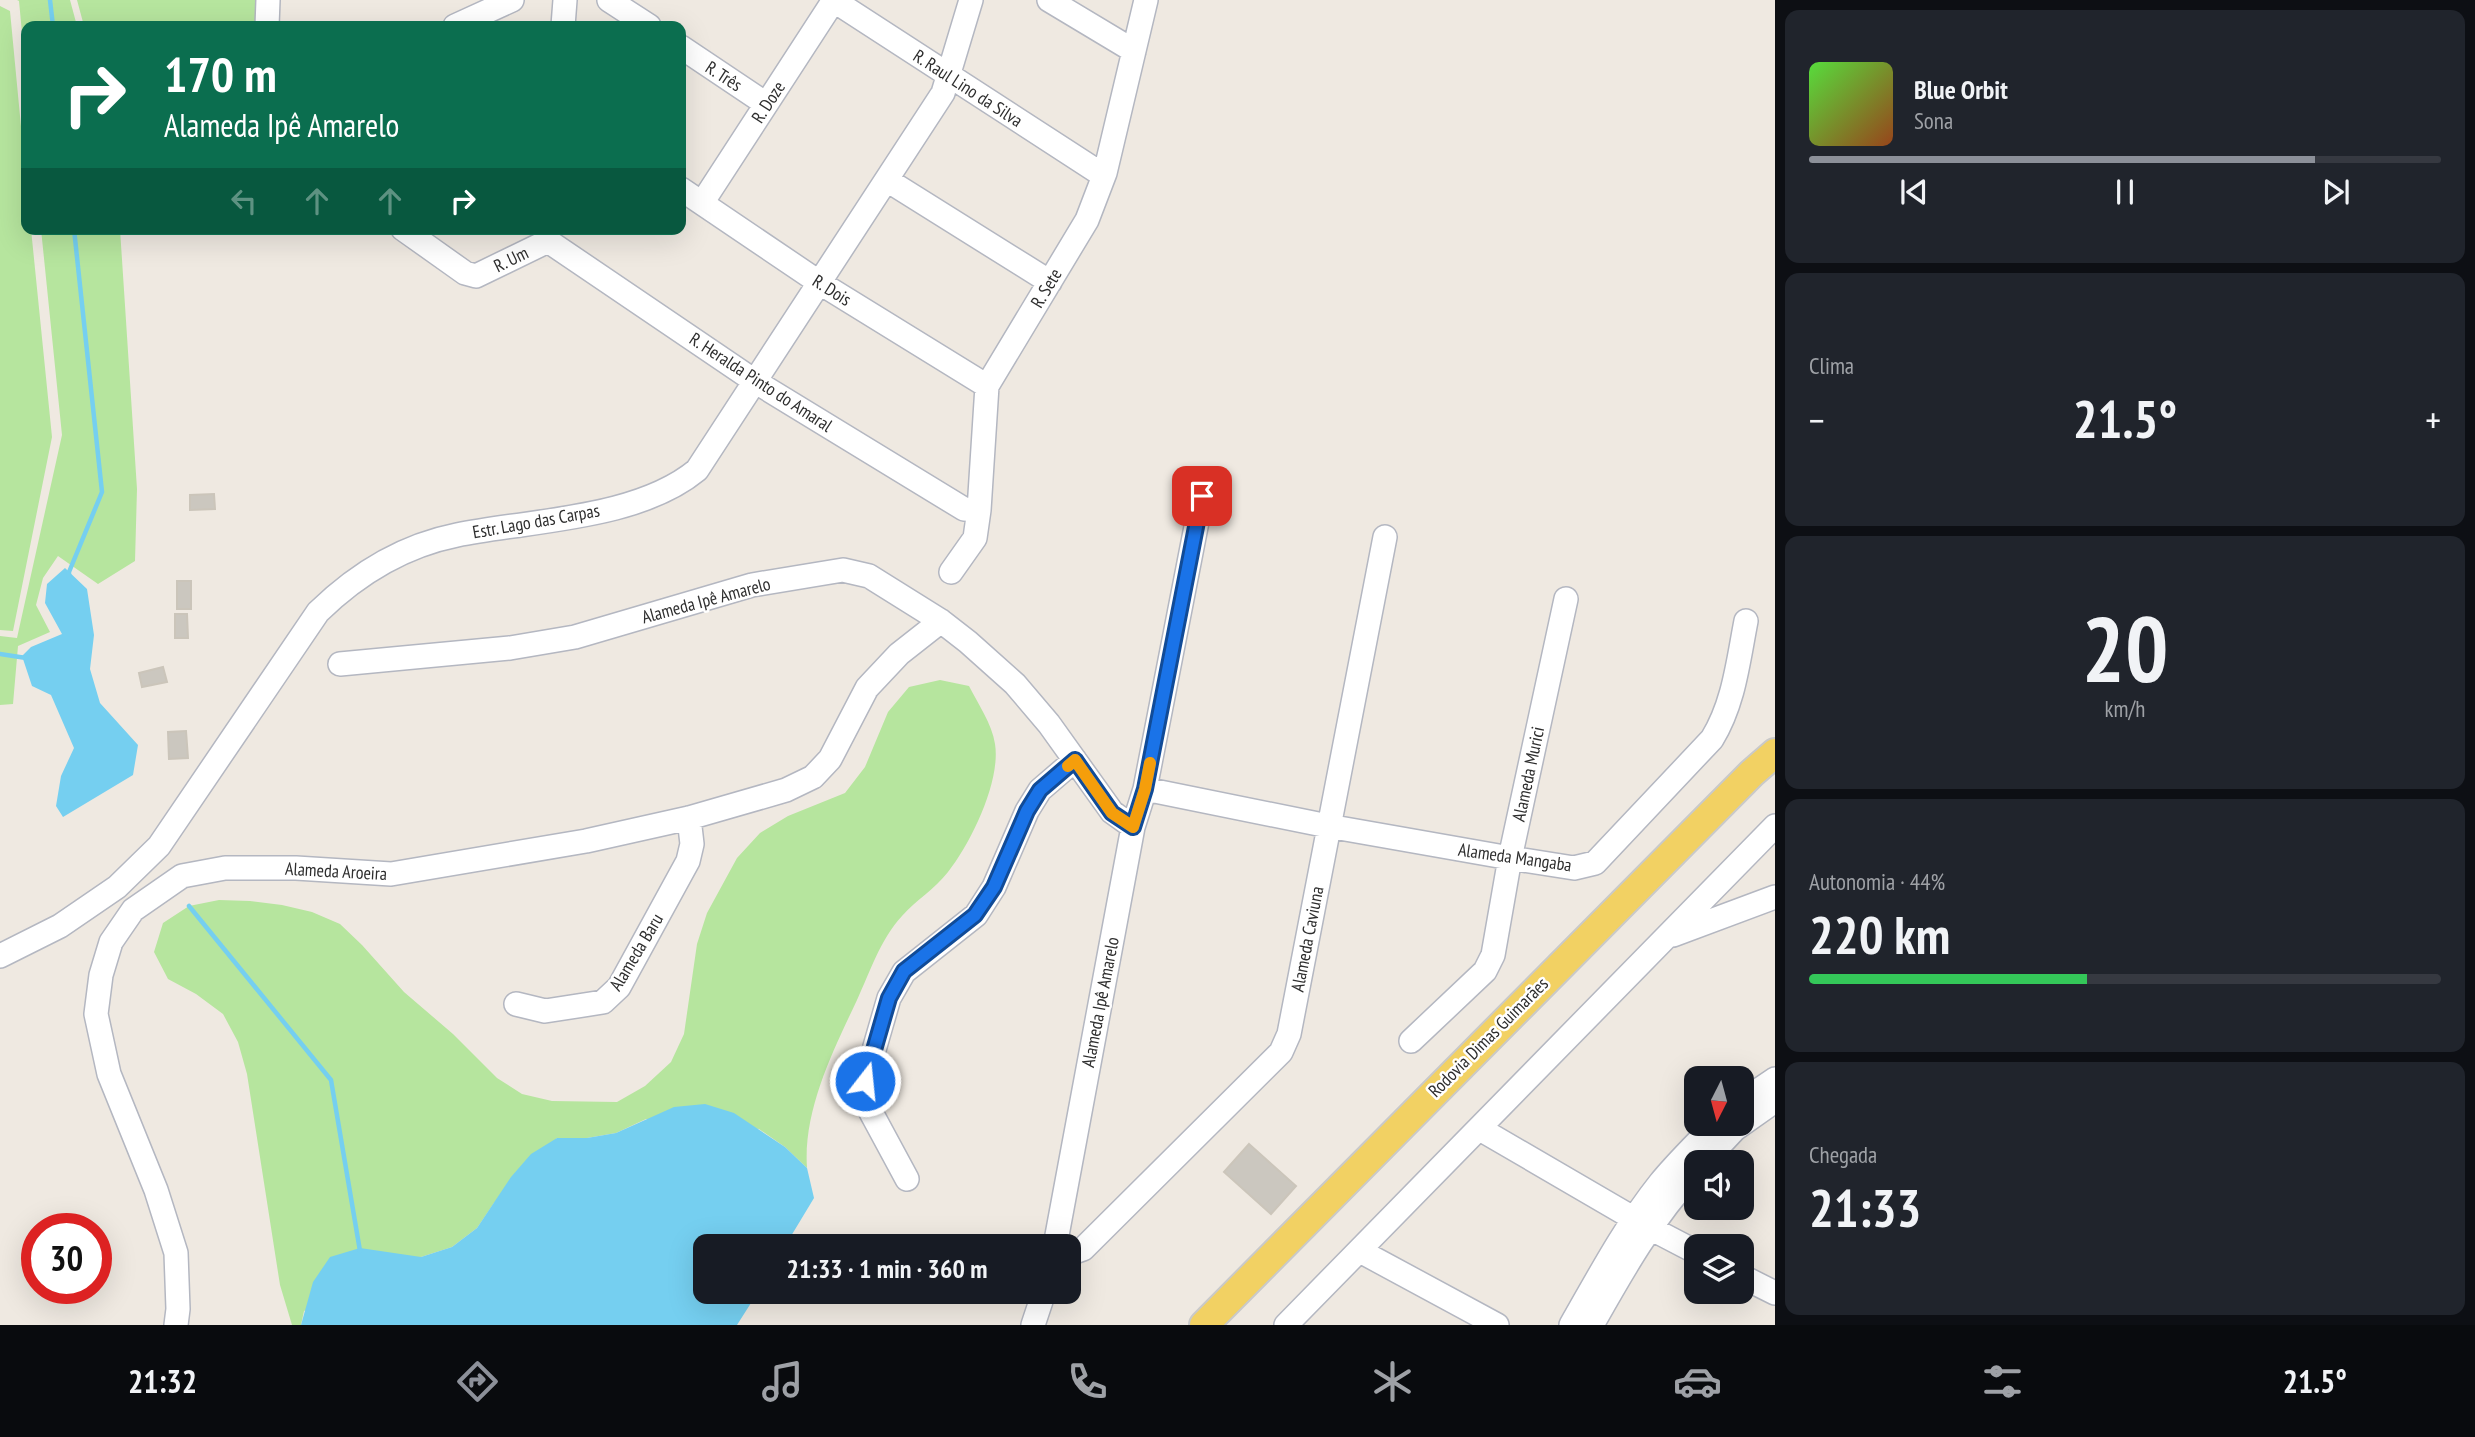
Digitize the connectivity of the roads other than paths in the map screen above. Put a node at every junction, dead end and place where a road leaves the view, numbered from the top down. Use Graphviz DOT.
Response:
graph roads {
  1 [pos="268,0"];
  2 [pos="512,0"];
  3 [pos="565,0"];
  4 [pos="609,0"];
  5 [pos="833,0"];
  6 [pos="971,0"];
  7 [pos="1049,0"];
  8 [pos="1146,0"];
  9 [pos="267,21"];
  10 [pos="466,21"];
  11 [pos="563,21"];
  12 [pos="641,21"];
  13 [pos="686,50"];
  14 [pos="1134,51"];
  15 [pos="950,76"];
  16 [pos="766,104"];
  17 [pos="1105,173"];
  18 [pos="887,180"];
  19 [pos="686,192"];
  20 [pos="702,203"];
  21 [pos="411,235"];
  22 [pos="549,235"];
  23 [pos="1049,282"];
  24 [pos="820,283"];
  25 [pos="756,382"];
  26 [pos="987,386"];
  27 [pos="1202,496"];
  28 [pos="979,510"];
  29 [pos="1385,537"];
  30 [pos="951,572"];
  31 [pos="1566,599"];
  32 [pos="941,621"];
  33 [pos="1746,621"];
  34 [pos="340,664"];
  35 [pos="1775,753"];
  36 [pos="1075,760"];
  37 [pos="1145,789"];
  38 [pos="689,818"];
  39 [pos="1328,826"];
  40 [pos="1775,826"];
  41 [pos="1133,827"];
  42 [pos="1510,858"];
  43 [pos="1720,882"];
  44 [pos="1775,897"];
  45 [pos="1747,908"];
  46 [pos="1667,938"];
  47 [pos="0,956"];
  48 [pos="516,1004"];
  49 [pos="1411,1041"];
  50 [pos="1775,1079"];
  51 [pos="1754,1093"];
  52 [pos="1775,1101"];
  53 [pos="1480,1129"];
  54 [pos="1704,1136"];
  55 [pos="1715,1150"];
  56 [pos="907,1179"];
  57 [pos="1684,1184"];
  58 [pos="1642,1223"];
  59 [pos="1057,1234"];
  60 [pos="1684,1246"];
  61 [pos="1081,1250"];
  62 [pos="1360,1251"];
  63 [pos="1754,1282"];
  64 [pos="1775,1293"];
  65 [pos="1041,1304"];
  66 [pos="1045,1304"];
  67 [pos="176,1325"];
  68 [pos="1033,1325"];
  69 [pos="1046,1325"];
  70 [pos="1204,1325"];
  71 [pos="1286,1325"];
  72 [pos="1497,1325"];
  73 [pos="1571,1325"];
  74 [pos="1592,1325"];
  1 -- 9 [label="street"];
  2 -- 10 [label="street"];
  3 -- 11 [label="street"];
  4 -- 12 [label="street"];
  5 -- 15 [label="street, R. Raul Lino da Silva"];
  5 -- 16 [label="street, R. Doze"];
  6 -- 15 [label="street, Estr. Lago das Carpas"];
  7 -- 14 [label="street"];
  8 -- 14 [label="street, R. Sete"];
  13 -- 16 [label="street, R. Três"];
  14 -- 17 [label="street, R. Sete"];
  15 -- 17 [label="street, R. Raul Lino da Silva"];
  15 -- 18 [label="street, Estr. Lago das Carpas"];
  16 -- 20 [label="street, R. Doze"];
  17 -- 23 [label="street, R. Sete"];
  18 -- 23 [label="street"];
  18 -- 24 [label="street, Estr. Lago das Carpas"];
  19 -- 20 [label="street, R. Dois"];
  20 -- 24 [label="street, R. Dois"];
  21 -- 22 [label="street, R. Um"];
  22 -- 25 [label="street, R. Heralda Pinto do Amaral"];
  23 -- 26 [label="street, R. Sete"];
  24 -- 25 [label="street, Estr. Lago das Carpas"];
  24 -- 26 [label="street, R. Dois"];
  25 -- 28 [label="street, R. Heralda Pinto do Amaral"];
  25 -- 47 [label="street, Estr. Lago das Carpas"];
  26 -- 28 [label="street, R. Sete"];
  27 -- 37 [label="street"];
  28 -- 30 [label="street, R. Sete"];
  29 -- 39 [label="street, Alameda Caviuna"];
  31 -- 42 [label="street, Alameda Murici"];
  32 -- 34 [label="street, Alameda Ipê Amarelo"];
  32 -- 36 [label="street, Alameda Ipê Amarelo"];
  32 -- 38 [label="street, Alameda Aroeira"];
  33 -- 42 [label="street, Alameda Mangaba"];
  35 -- 70 [label="main road, Rodovia Dimas Guimarães"];
  36 -- 41 [label="street, Alameda Ipê Amarelo"];
  36 -- 56 [label="street"];
  37 -- 39 [label="street, Alameda Mangaba"];
  37 -- 41 [label="street"];
  38 -- 48 [label="street, Alameda Baru"];
  38 -- 67 [label="street, Alameda Aroeira"];
  39 -- 42 [label="street, Alameda Mangaba"];
  39 -- 61 [label="street, Alameda Caviuna"];
  40 -- 43 [label="street"];
  41 -- 59 [label="street, Alameda Ipê Amarelo"];
  42 -- 49 [label="street, Alameda Murici"];
  43 -- 45 [label="street"];
  43 -- 46 [label="street"];
  44 -- 45 [label="street"];
  45 -- 46 [label="street"];
  46 -- 53 [label="street"];
  50 -- 51 [label="street"];
  52 -- 55 [label="street"];
  53 -- 58 [label="street"];
  53 -- 62 [label="street"];
  54 -- 58 [label="street"];
  57 -- 58 [label="street"];
  58 -- 60 [label="street"];
  58 -- 73 [label="street"];
  58 -- 74 [label="street"];
  62 -- 71 [label="street"];
  62 -- 72 [label="street"];
  63 -- 64 [label="street"];
  65 -- 68 [label="street"];
  66 -- 69 [label="street"];
}
